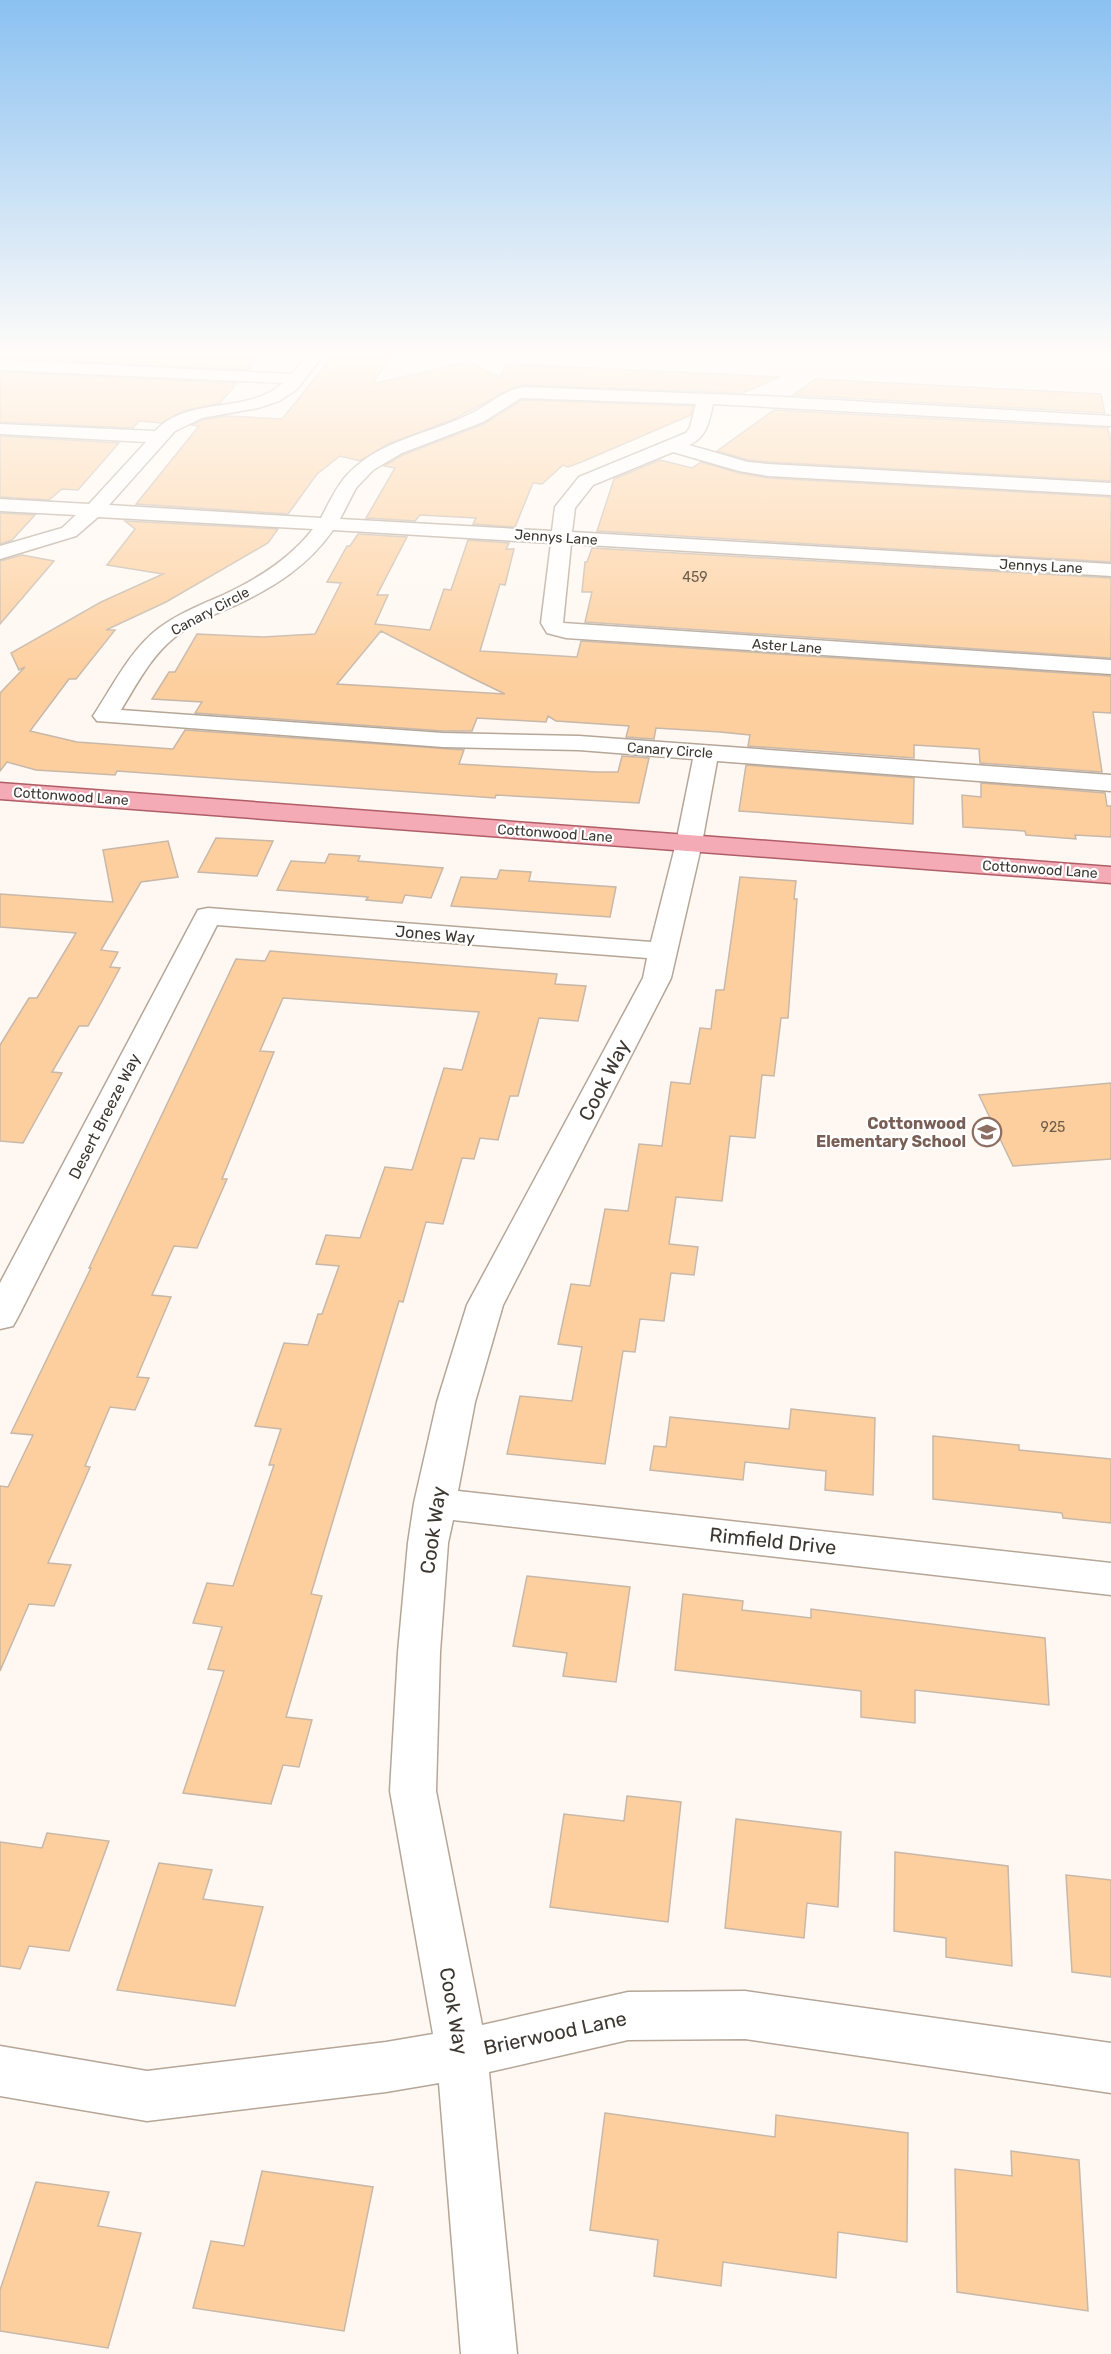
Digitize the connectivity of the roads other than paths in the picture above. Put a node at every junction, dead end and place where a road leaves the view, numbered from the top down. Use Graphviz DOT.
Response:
graph roads {
  1 [pos="139,461"];
  2 [pos="375,461"];
  3 [pos="636,461"];
  4 [pos="726,461"];
  5 [pos="1111,489"];
  6 [pos="0,505"];
  7 [pos="94,510"];
  8 [pos="327,523"];
  9 [pos="562,538"];
  10 [pos="0,553"];
  11 [pos="1111,570"];
  12 [pos="1111,667"];
  13 [pos="706,753"];
  14 [pos="1111,783"];
  15 [pos="0,791"];
  16 [pos="689,843"];
  17 [pos="1111,875"];
  18 [pos="208,916"];
  19 [pos="662,951"];
  20 [pos="0,1317"];
  21 [pos="435,1503"];
  22 [pos="1111,1579"];
  23 [pos="462,2054"];
  24 [pos="1111,2068"];
  25 [pos="0,2072"];
  26 [pos="489,2354"];
  1 -- 7 [label="street"];
  2 -- 8 [label="street, Canary Circle"];
  3 -- 9 [label="street"];
  4 -- 5 [label="street"];
  6 -- 7 [label="street, Jennys Lane"];
  7 -- 8 [label="street, Jennys Lane"];
  7 -- 10 [label="street"];
  8 -- 9 [label="street, Jennys Lane"];
  8 -- 13 [label="street, Canary Circle"];
  9 -- 11 [label="street, Jennys Lane"];
  9 -- 12 [label="street, Aster Lane"];
  13 -- 14 [label="street, Canary Circle"];
  13 -- 16 [label="street, Cook Way"];
  15 -- 16 [label="main road, Cottonwood Lane"];
  16 -- 17 [label="main road, Cottonwood Lane"];
  16 -- 19 [label="street, Cook Way"];
  18 -- 19 [label="street, Jones Way"];
  18 -- 20 [label="street, Desert Breeze Way"];
  19 -- 21 [label="street, Cook Way"];
  21 -- 22 [label="street, Rimfield Drive"];
  21 -- 23 [label="street, Cook Way"];
  23 -- 24 [label="street, Brierwood Lane"];
  23 -- 25 [label="street, Brierwood Lane"];
  23 -- 26 [label="street, Cook Way"];
}
